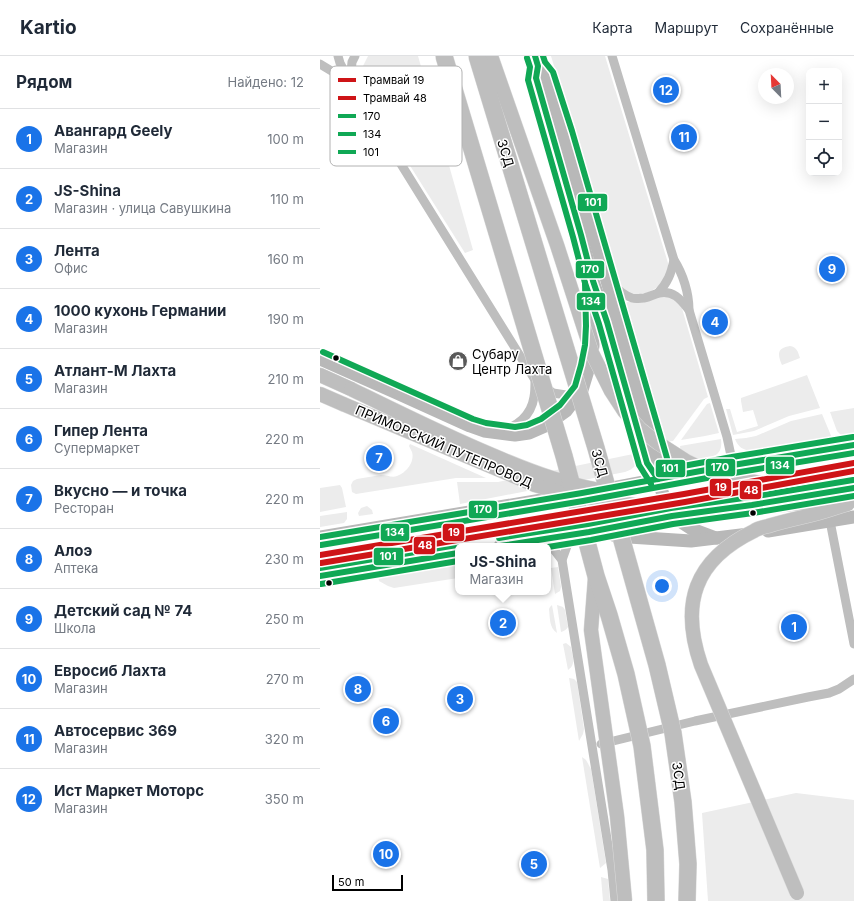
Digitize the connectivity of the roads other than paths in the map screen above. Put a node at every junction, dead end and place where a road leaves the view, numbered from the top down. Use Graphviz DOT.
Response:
graph roads {
  1 [pos="338,56"];
  2 [pos="355,56"];
  3 [pos="444,56"];
  4 [pos="477,56"];
  5 [pos="491,56"];
  6 [pos="612,56"];
  7 [pos="537,61"];
  8 [pos="320,64"];
  9 [pos="342,66"];
  10 [pos="352,66"];
  11 [pos="447,66"];
  12 [pos="330,69"];
  13 [pos="462,116"];
  14 [pos="402,166"];
  15 [pos="674,260"];
  16 [pos="599,279"];
  17 [pos="658,293"];
  18 [pos="689,310"];
  19 [pos="320,359"];
  20 [pos="320,375"];
  21 [pos="535,380"];
  22 [pos="582,390"];
  23 [pos="320,394"];
  24 [pos="500,433"];
  25 [pos="854,445"];
  26 [pos="733,465"];
  27 [pos="658,479"];
  28 [pos="854,488"];
  29 [pos="854,502"];
  30 [pos="672,516"];
  31 [pos="854,517"];
  32 [pos="830,521"];
  33 [pos="409,522"];
  34 [pos="590,532"];
  35 [pos="571,534"];
  36 [pos="320,537"];
  37 [pos="545,538"];
  38 [pos="716,538"];
  39 [pos="517,543"];
  40 [pos="549,543"];
  41 [pos="551,546"];
  42 [pos="455,554"];
  43 [pos="419,560"];
  44 [pos="562,560"];
  45 [pos="320,576"];
  46 [pos="596,576"];
  47 [pos="854,644"];
  48 [pos="854,679"];
  49 [pos="592,746"];
  50 [pos="615,901"];
  51 [pos="625,901"];
  52 [pos="656,901"];
  53 [pos="687,901"];
  54 [pos="800,901"];
  1 -- 9 [label="street"];
  2 -- 10 [label="street"];
  3 -- 11 [label="highway, bridge"];
  4 -- 53 [label="highway, ЗСД, bridge"];
  5 -- 28 [label="main road, bridge"];
  6 -- 15 [label="street"];
  7 -- 16 [label="main road"];
  8 -- 12 [label="street"];
  13 -- 46 [label="highway, bridge"];
  14 -- 21 [label="street"];
  15 -- 17 [label="street"];
  15 -- 18 [label="street"];
  16 -- 17 [label="street"];
  16 -- 22 [label="main road"];
  16 -- 27 [label="main road"];
  17 -- 18 [label="street"];
  18 -- 26 [label="street"];
  19 -- 24 [label="main road"];
  20 -- 28 [label="main road, ПРИМОРСКИЙ ПУТЕПРОВОД, bridge"];
  21 -- 22 [label="street"];
  21 -- 24 [label="street"];
  22 -- 24 [label="main road"];
  23 -- 28 [label="main road, ПРИМОРСКИЙ ПУТЕПРОВОД, bridge"];
  25 -- 26 [label="main road"];
  26 -- 27 [label="main road"];
  27 -- 30 [label="main road"];
  27 -- 33 [label="main road"];
  28 -- 30 [label="main road"];
  29 -- 54 [label="main road, bridge"];
  30 -- 34 [label="main road"];
  30 -- 38 [label="main road"];
  31 -- 32 [label="main road"];
  32 -- 38 [label="main road"];
  32 -- 47 [label="street"];
  33 -- 36 [label="main road"];
  33 -- 43 [label="main road"];
  34 -- 35 [label="main road"];
  34 -- 38 [label="main road"];
  35 -- 37 [label="main road"];
  35 -- 44 [label="street"];
  37 -- 39 [label="main road"];
  37 -- 40 [label="street"];
  41 -- 44 [label="street"];
  42 -- 43 [label="main road"];
  43 -- 45 [label="main road"];
  44 -- 49 [label="street"];
  46 -- 51 [label="main road, bridge"];
  46 -- 52 [label="highway, bridge"];
  48 -- 49 [label="street"];
  49 -- 50 [label="street"];
}
